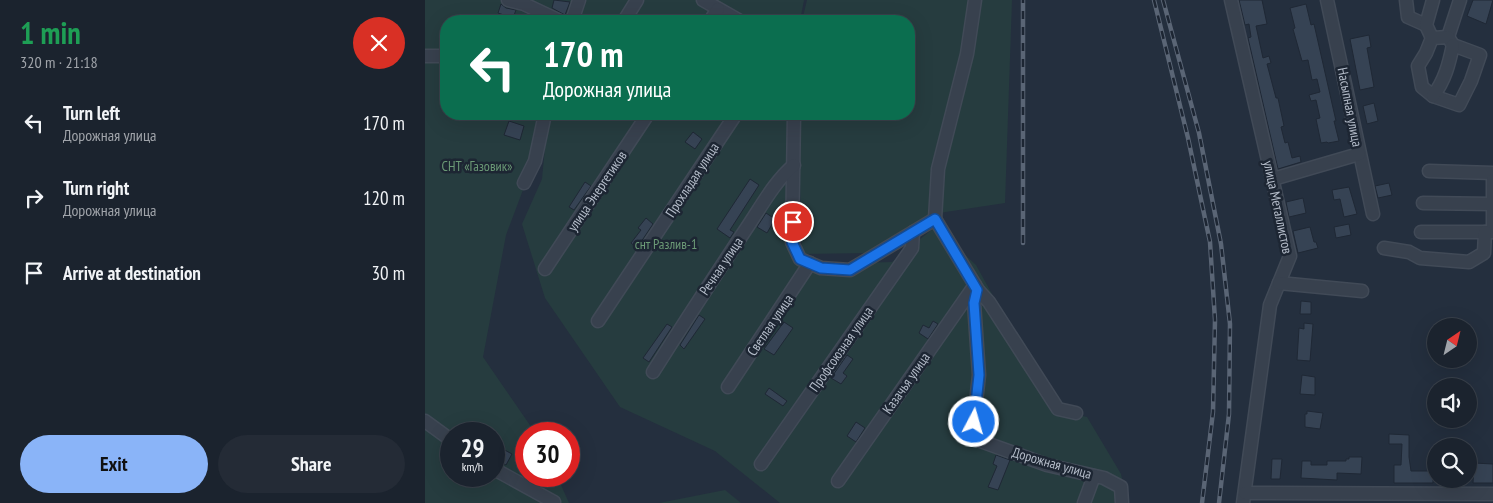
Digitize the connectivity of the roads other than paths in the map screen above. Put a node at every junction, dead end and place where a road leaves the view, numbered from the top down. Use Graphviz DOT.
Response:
graph roads {
  1 [pos="508,0"];
  2 [pos="579,0"];
  3 [pos="637,0"];
  4 [pos="703,0"];
  5 [pos="975,0"];
  6 [pos="1231,0"];
  7 [pos="1327,0"];
  8 [pos="1406,0"];
  9 [pos="1433,0"];
  10 [pos="1460,0"];
  11 [pos="718,9"];
  12 [pos="548,15"];
  13 [pos="574,15"];
  14 [pos="628,15"];
  15 [pos="714,15"];
  16 [pos="729,15"];
  17 [pos="1426,25"];
  18 [pos="1432,38"];
  19 [pos="1450,41"];
  20 [pos="425,56"];
  21 [pos="440,56"];
  22 [pos="1433,96"];
  23 [pos="544,120"];
  24 [pos="644,120"];
  25 [pos="732,120"];
  26 [pos="794,120"];
  27 [pos="1359,154"];
  28 [pos="794,165"];
  29 [pos="1429,171"];
  30 [pos="1493,173"];
  31 [pos="1273,179"];
  32 [pos="1493,180"];
  33 [pos="524,183"];
  34 [pos="1423,203"];
  35 [pos="1493,204"];
  36 [pos="1373,214"];
  37 [pos="935,219"];
  38 [pos="913,232"];
  39 [pos="1421,232"];
  40 [pos="1490,232"];
  41 [pos="1384,248"];
  42 [pos="810,263"];
  43 [pos="545,269"];
  44 [pos="1279,282"];
  45 [pos="976,287"];
  46 [pos="1362,291"];
  47 [pos="598,320"];
  48 [pos="653,372"];
  49 [pos="728,386"];
  50 [pos="1076,413"];
  51 [pos="425,420"];
  52 [pos="440,432"];
  53 [pos="761,464"];
  54 [pos="505,475"];
  55 [pos="1094,476"];
  56 [pos="837,481"];
  57 [pos="1493,494"];
  58 [pos="1244,498"];
  59 [pos="554,502"];
  60 [pos="1084,503"];
  61 [pos="1121,503"];
  1 -- 12 [label="street"];
  2 -- 13 [label="street"];
  3 -- 14 [label="street"];
  4 -- 11 [label="street"];
  5 -- 37 [label="street"];
  6 -- 31 [label="street, улица Металлистов"];
  7 -- 27 [label="street, Насыпная улица"];
  8 -- 17 [label="street"];
  9 -- 17 [label="street"];
  10 -- 19 [label="street"];
  11 -- 15 [label="street"];
  11 -- 16 [label="street"];
  17 -- 18 [label="street"];
  18 -- 19 [label="street"];
  18 -- 22 [label="street"];
  19 -- 22 [label="street"];
  19 -- 22 [label="street"];
  20 -- 21 [label="street"];
  23 -- 33 [label="street"];
  24 -- 43 [label="street, улица Энергетиков"];
  25 -- 47 [label="street, Прохладая улица"];
  26 -- 28 [label="street"];
  27 -- 31 [label="street"];
  27 -- 36 [label="street, Насыпная улица"];
  28 -- 42 [label="street"];
  28 -- 48 [label="street, Речная улица"];
  29 -- 30 [label="street"];
  31 -- 44 [label="street, улица Металлистов"];
  32 -- 35 [label="street"];
  34 -- 35 [label="street"];
  35 -- 40 [label="street"];
  37 -- 38 [label="street"];
  37 -- 45 [label="street"];
  38 -- 42 [label="street"];
  38 -- 53 [label="street, Профсоюзная улица"];
  39 -- 40 [label="street"];
  40 -- 41 [label="street"];
  42 -- 49 [label="street, Светлая улица"];
  44 -- 46 [label="street"];
  44 -- 58 [label="street, улица Металлистов"];
  45 -- 50 [label="street"];
  45 -- 55 [label="street, Дорожная улица"];
  45 -- 56 [label="street, Казачья улица"];
  51 -- 52 [label="street"];
  54 -- 59 [label="street"];
  55 -- 60 [label="street"];
  55 -- 61 [label="street, Дорожная улица"];
  57 -- 58 [label="street"];
}
